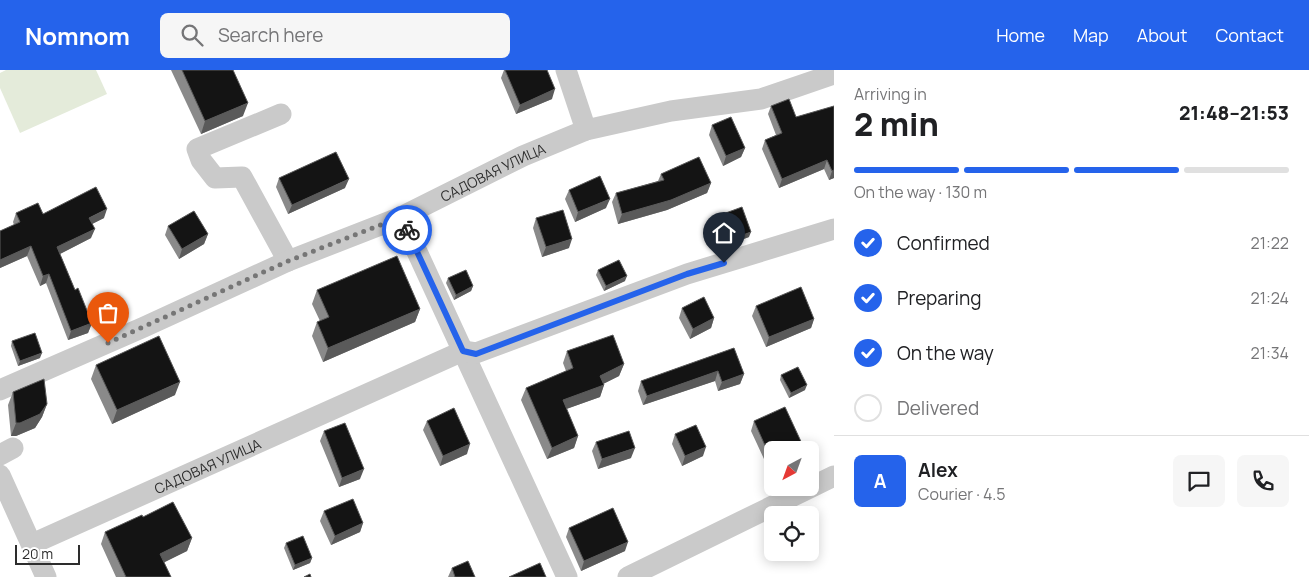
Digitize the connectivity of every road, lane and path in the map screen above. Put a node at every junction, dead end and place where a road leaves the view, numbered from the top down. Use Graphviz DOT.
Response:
graph roads {
  1 [pos="566,70"];
  2 [pos="834,74"];
  3 [pos="281,114"];
  4 [pos="586,130"];
  5 [pos="401,217"];
  6 [pos="834,229"];
  7 [pos="288,261"];
  8 [pos="463,351"];
  9 [pos="0,390"];
  10 [pos="0,475"];
  11 [pos="834,476"];
  12 [pos="32,544"];
  13 [pos="46,577"];
  14 [pos="567,577"];
  15 [pos="628,577"];
  1 -- 4 [label="street"];
  2 -- 4 [label="street, САДОВАЯ УЛИЦА"];
  3 -- 7 [label="street"];
  4 -- 5 [label="street, САДОВАЯ УЛИЦА"];
  5 -- 7 [label="street, САДОВАЯ УЛИЦА"];
  5 -- 8 [label="street"];
  6 -- 8 [label="street, САДОВАЯ УЛИЦА"];
  7 -- 9 [label="street, САДОВАЯ УЛИЦА"];
  8 -- 12 [label="street, САДОВАЯ УЛИЦА"];
  8 -- 14 [label="street"];
  10 -- 12 [label="street"];
  11 -- 15 [label="street"];
  12 -- 13 [label="street"];
}
